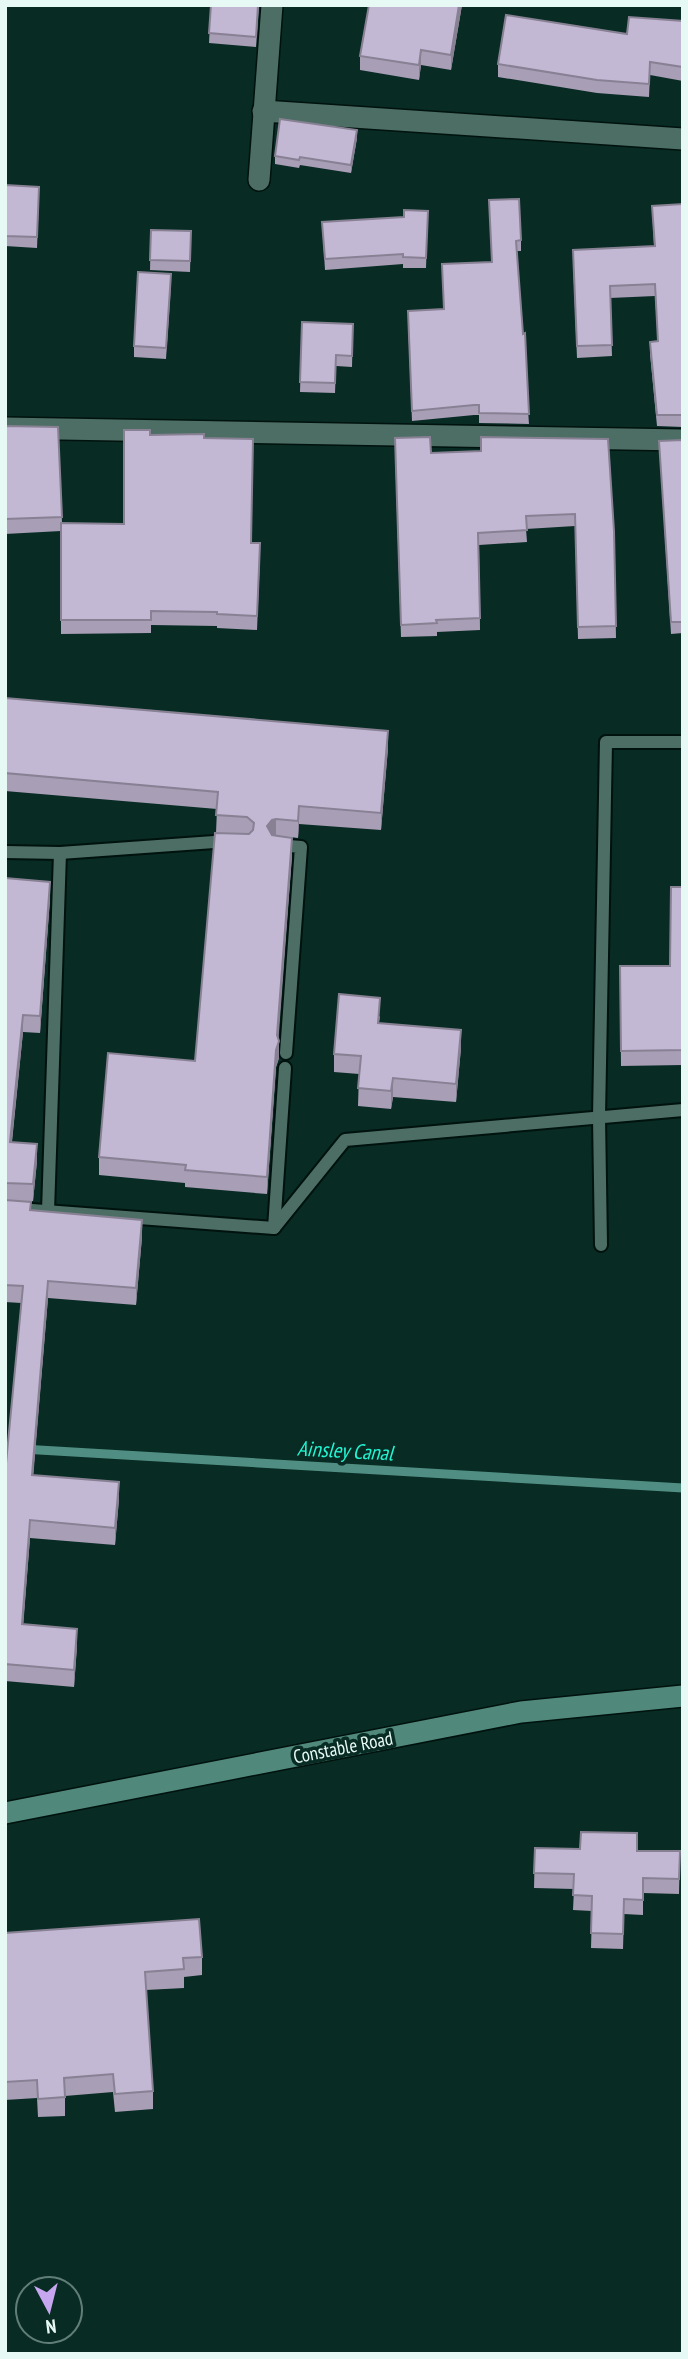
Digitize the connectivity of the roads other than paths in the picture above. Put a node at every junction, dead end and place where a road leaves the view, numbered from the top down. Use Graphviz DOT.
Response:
graph roads {
  1 [pos="272,5"];
  2 [pos="263,111"];
  3 [pos="683,139"];
  4 [pos="259,180"];
  5 [pos="5,428"];
  6 [pos="683,440"];
  7 [pos="683,741"];
  8 [pos="239,842"];
  9 [pos="276,845"];
  10 [pos="5,852"];
  11 [pos="60,852"];
  12 [pos="286,1053"];
  13 [pos="285,1068"];
  14 [pos="683,1110"];
  15 [pos="598,1117"];
  16 [pos="5,1208"];
  17 [pos="48,1211"];
  18 [pos="274,1228"];
  19 [pos="601,1245"];
  20 [pos="683,1696"];
  21 [pos="5,1813"];
  1 -- 2 [label="street"];
  2 -- 3 [label="street"];
  2 -- 4 [label="street"];
  5 -- 6 [label="street"];
  7 -- 15 [label="lane"];
  8 -- 11 [label="lane"];
  9 -- 12 [label="lane"];
  10 -- 11 [label="lane"];
  11 -- 17 [label="lane"];
  13 -- 18 [label="lane"];
  14 -- 15 [label="lane"];
  15 -- 18 [label="lane"];
  15 -- 19 [label="lane"];
  16 -- 17 [label="lane"];
  17 -- 18 [label="lane"];
  20 -- 21 [label="street, Constable Road"];
}
